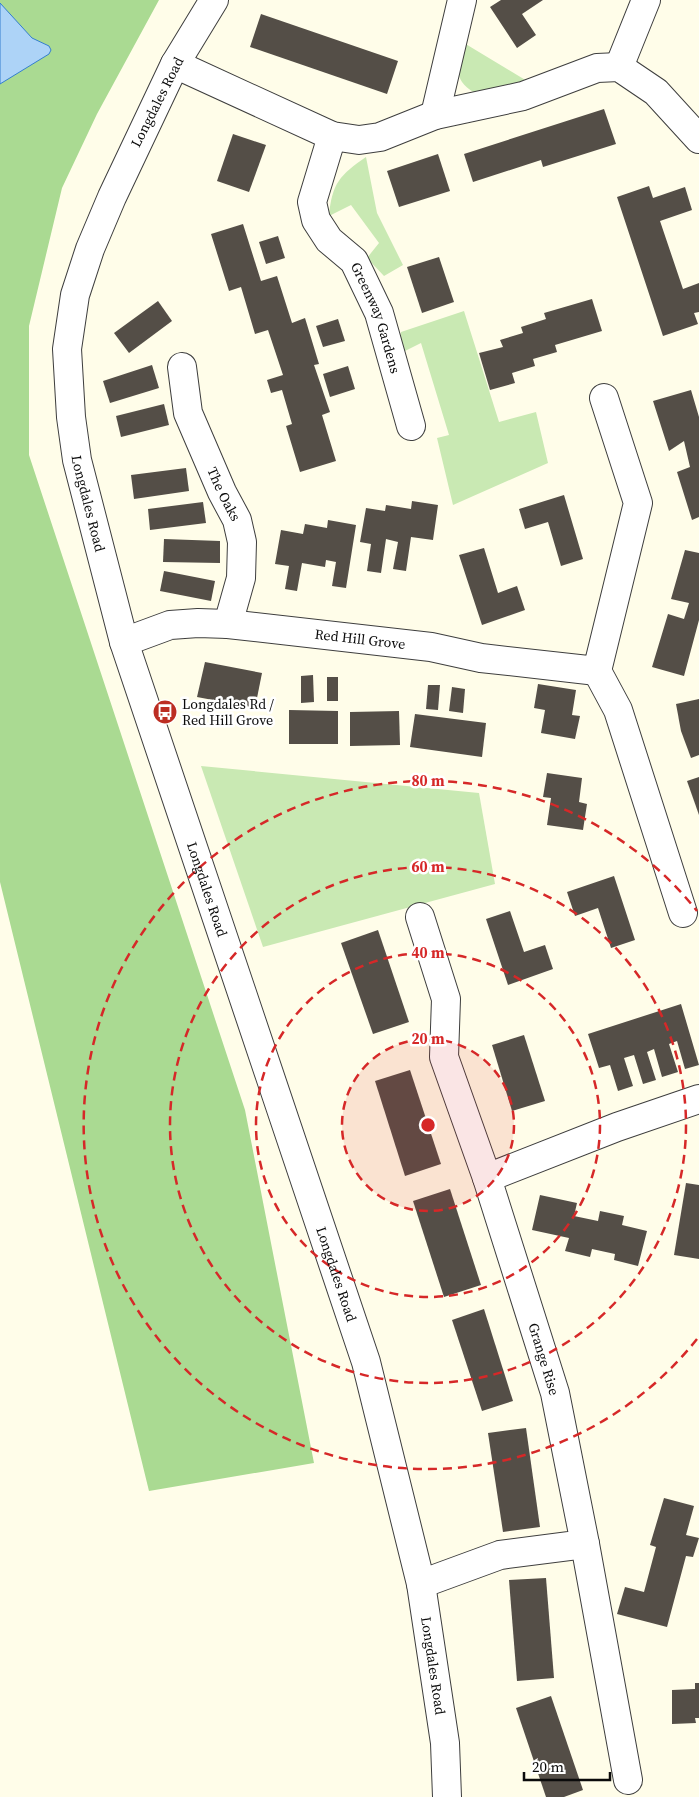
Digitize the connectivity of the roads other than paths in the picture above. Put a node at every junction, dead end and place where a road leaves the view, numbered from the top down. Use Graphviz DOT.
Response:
graph roads {
  1 [pos="214,0"];
  2 [pos="462,0"];
  3 [pos="646,0"];
  4 [pos="175,64"];
  5 [pos="619,67"];
  6 [pos="435,115"];
  7 [pos="332,136"];
  8 [pos="699,139"];
  9 [pos="182,367"];
  10 [pos="604,398"];
  11 [pos="411,426"];
  12 [pos="228,624"];
  13 [pos="124,642"];
  14 [pos="597,671"];
  15 [pos="683,913"];
  16 [pos="420,917"];
  17 [pos="699,1099"];
  18 [pos="487,1178"];
  19 [pos="585,1544"];
  20 [pos="420,1584"];
  21 [pos="628,1780"];
  22 [pos="447,1797"];
  1 -- 4 [label="street, Longdales Road"];
  2 -- 6 [label="street"];
  3 -- 5 [label="street"];
  4 -- 7 [label="street"];
  4 -- 13 [label="street, Longdales Road"];
  5 -- 6 [label="street"];
  5 -- 8 [label="street"];
  6 -- 7 [label="street"];
  7 -- 11 [label="street, Greenway Gardens"];
  9 -- 12 [label="street, The Oaks"];
  10 -- 14 [label="street"];
  12 -- 13 [label="street, Red Hill Grove"];
  12 -- 14 [label="street, Red Hill Grove"];
  13 -- 20 [label="street, Longdales Road"];
  14 -- 15 [label="street"];
  16 -- 18 [label="street, Grange Rise"];
  17 -- 18 [label="street"];
  18 -- 19 [label="street, Grange Rise"];
  19 -- 20 [label="street"];
  19 -- 21 [label="street, Grange Rise"];
  20 -- 22 [label="street, Longdales Road"];
}
